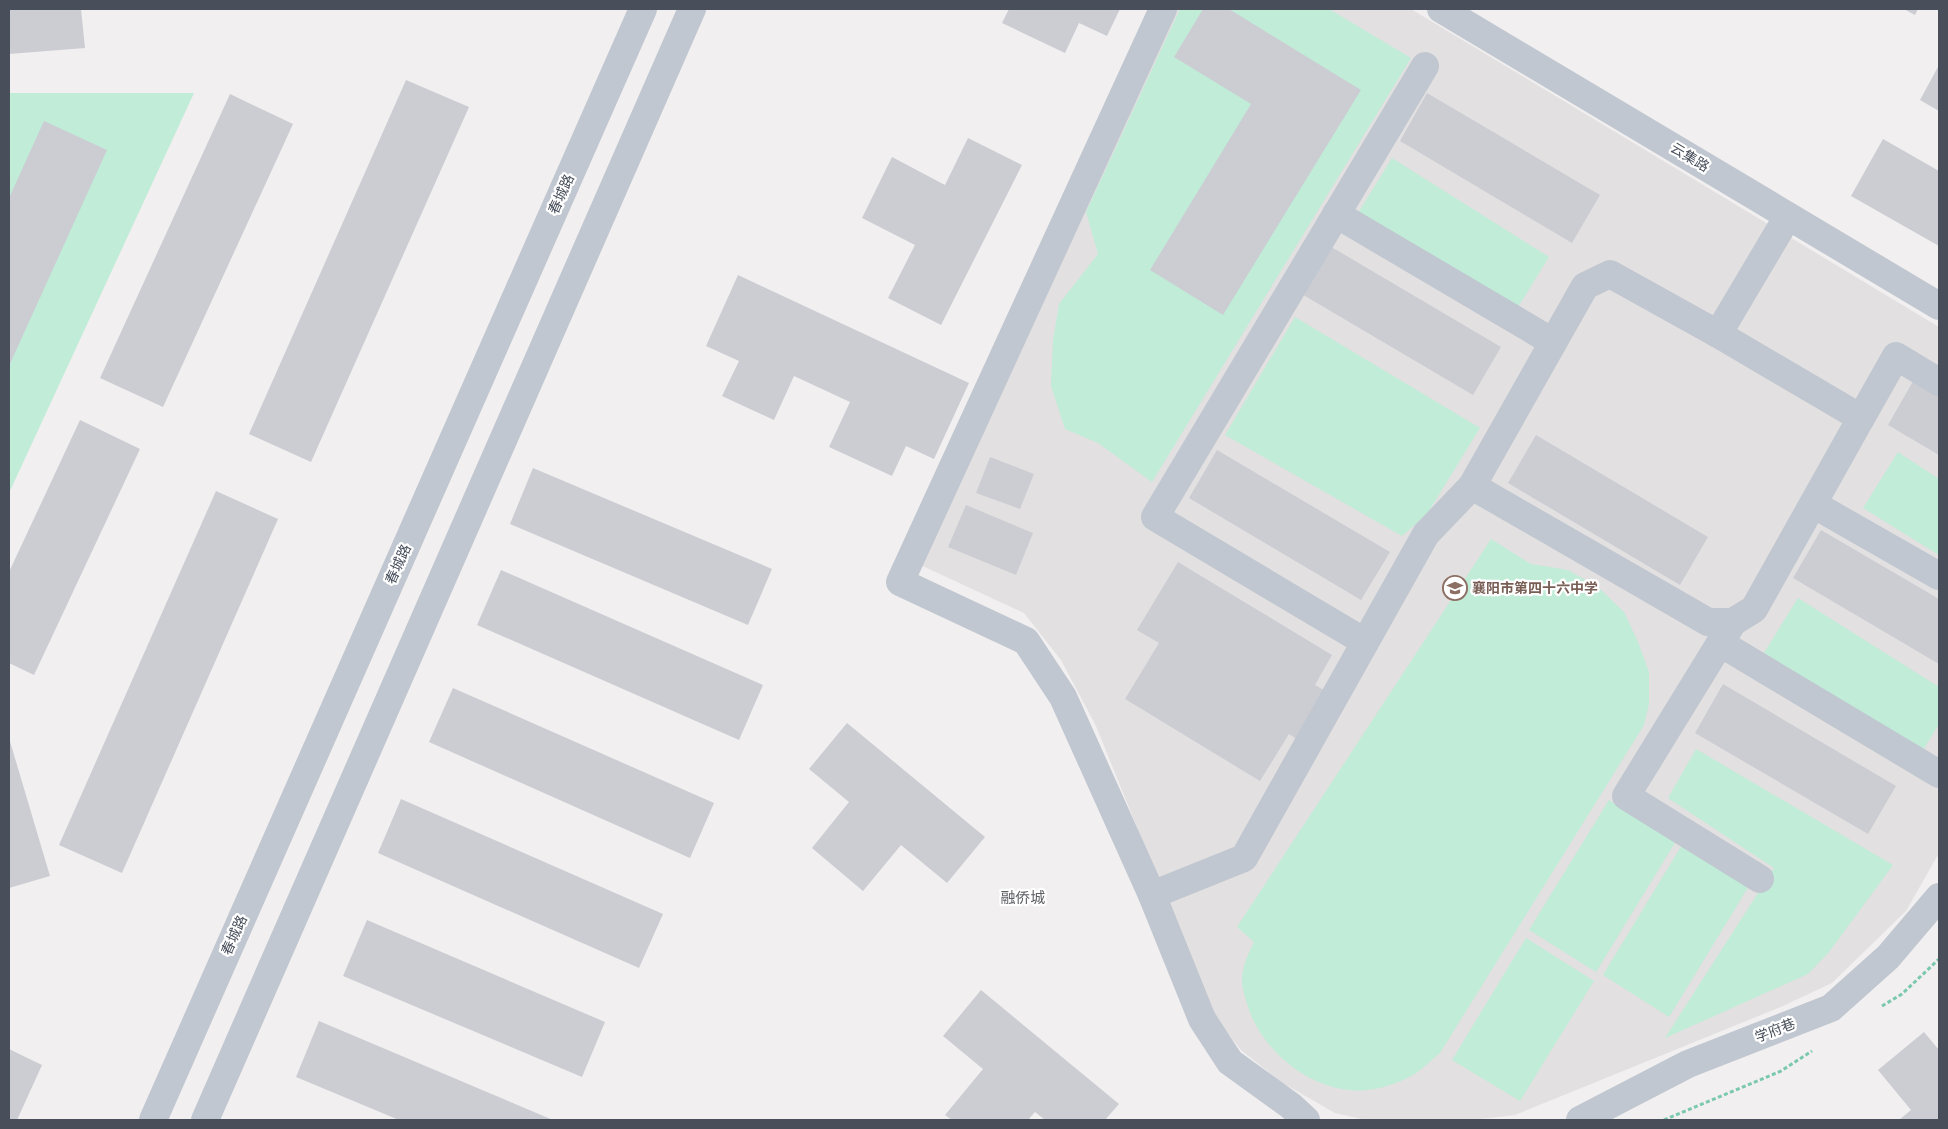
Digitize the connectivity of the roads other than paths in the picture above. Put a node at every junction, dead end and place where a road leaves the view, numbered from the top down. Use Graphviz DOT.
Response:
graph roads {
  1 [pos="643,9"];
  2 [pos="692,9"];
  3 [pos="1163,9"];
  4 [pos="1441,9"];
  5 [pos="1425,66"];
  6 [pos="1336,214"];
  7 [pos="1788,216"];
  8 [pos="1939,306"];
  9 [pos="1718,334"];
  10 [pos="1553,342"];
  11 [pos="1939,382"];
  12 [pos="1861,418"];
  13 [pos="1472,486"];
  14 [pos="1813,504"];
  15 [pos="1939,576"];
  16 [pos="1726,632"];
  17 [pos="1365,642"];
  18 [pos="1939,774"];
  19 [pos="1760,879"];
  20 [pos="1152,895"];
  21 [pos="1939,897"];
  22 [pos="152,1120"];
  23 [pos="204,1120"];
  24 [pos="1306,1120"];
  25 [pos="1580,1120"];
  1 -- 22 [label="street, 春城路"];
  2 -- 23 [label="street"];
  3 -- 20 [label="street"];
  4 -- 7 [label="street, 云集路"];
  5 -- 6 [label="street"];
  6 -- 10 [label="street"];
  6 -- 17 [label="street"];
  7 -- 8 [label="street, 云集路"];
  7 -- 9 [label="street"];
  9 -- 10 [label="street"];
  9 -- 12 [label="street"];
  10 -- 13 [label="street"];
  11 -- 12 [label="street"];
  12 -- 14 [label="street"];
  13 -- 16 [label="street"];
  13 -- 17 [label="street"];
  14 -- 15 [label="street"];
  14 -- 16 [label="street"];
  16 -- 18 [label="street"];
  16 -- 19 [label="street"];
  17 -- 20 [label="street"];
  20 -- 24 [label="street"];
  21 -- 25 [label="street, 学府巷"];
}
